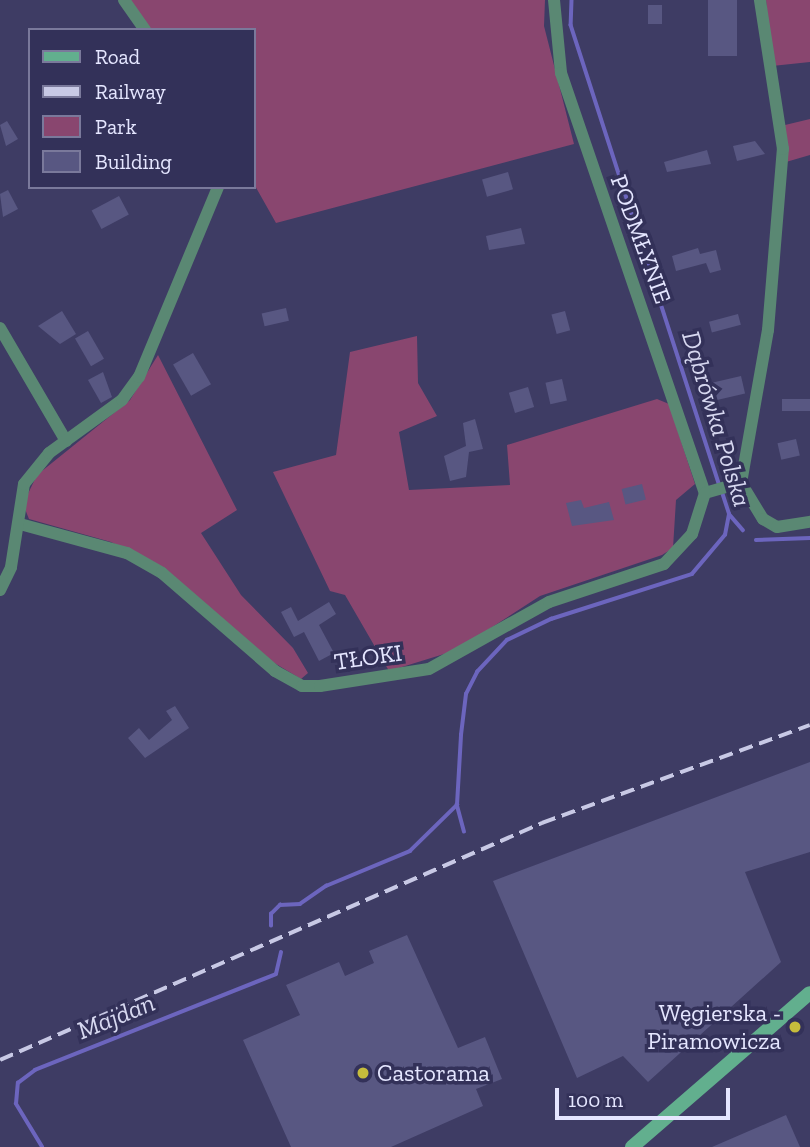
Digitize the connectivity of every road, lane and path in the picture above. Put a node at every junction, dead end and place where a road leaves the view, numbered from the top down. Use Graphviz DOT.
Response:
graph roads {
  1 [pos="124,0"];
  2 [pos="554,0"];
  3 [pos="760,0"];
  4 [pos="144,28"];
  5 [pos="217,189"];
  6 [pos="0,328"];
  7 [pos="66,441"];
  8 [pos="736,484"];
  9 [pos="709,492"];
  10 [pos="810,522"];
  11 [pos="20,524"];
  12 [pos="0,590"];
  13 [pos="810,993"];
  14 [pos="632,1147"];
  1 -- 4 [label="street"];
  2 -- 9 [label="street, PODMŁYNIE"];
  3 -- 8 [label="street"];
  5 -- 7 [label="street"];
  6 -- 7 [label="street"];
  7 -- 11 [label="street"];
  8 -- 9 [label="street"];
  8 -- 10 [label="street"];
  9 -- 11 [label="street, TŁOKI"];
  11 -- 12 [label="street"];
  13 -- 14 [label="main road"];
}
